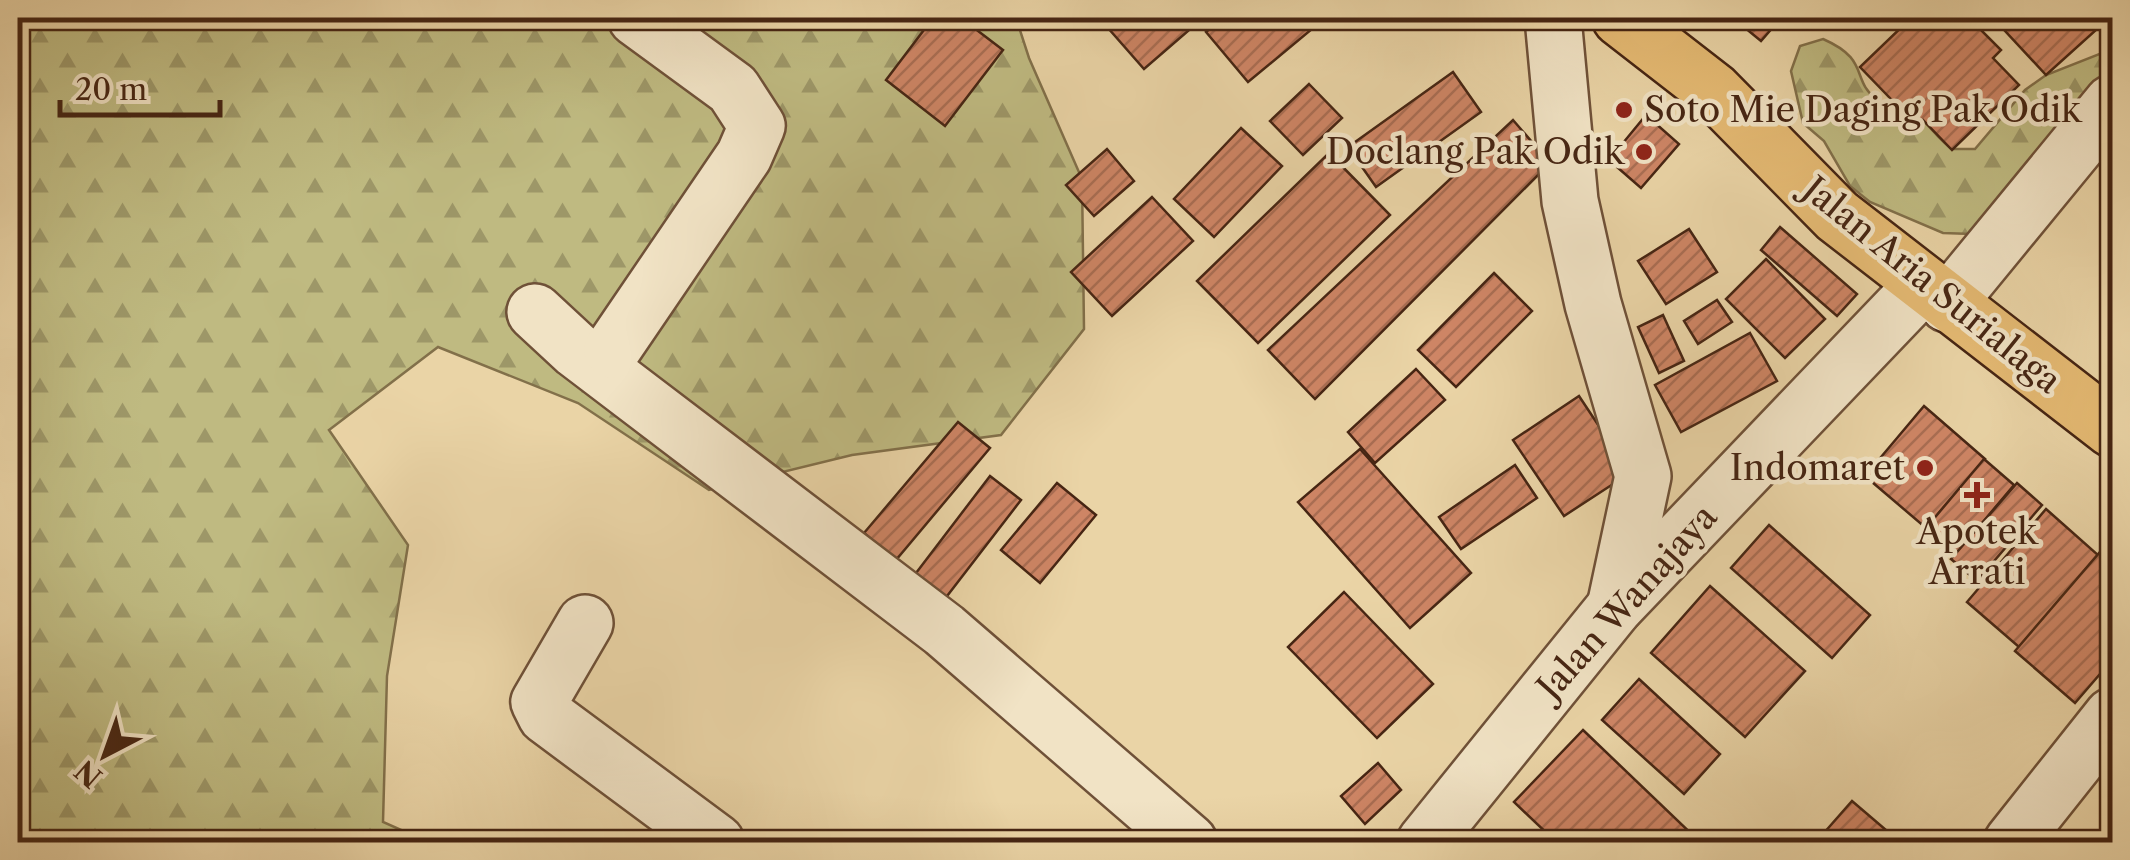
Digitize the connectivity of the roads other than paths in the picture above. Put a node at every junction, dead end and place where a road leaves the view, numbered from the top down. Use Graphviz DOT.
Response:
graph roads {
  1 [pos="1553,18"];
  2 [pos="658,24"];
  3 [pos="1640,24"];
  4 [pos="2112,103"];
  5 [pos="1935,295"];
  6 [pos="535,312"];
  7 [pos="612,350"];
  8 [pos="2112,429"];
  9 [pos="1615,607"];
  10 [pos="585,623"];
  11 [pos="2112,716"];
  12 [pos="716,842"];
  13 [pos="1189,842"];
  14 [pos="1425,842"];
  15 [pos="2012,842"];
  1 -- 9 [label="street"];
  2 -- 7 [label="street"];
  3 -- 5 [label="main road, Jalan Aria Surialaga"];
  4 -- 5 [label="street, Jalan Wanajaya"];
  5 -- 8 [label="main road, Jalan Aria Surialaga"];
  5 -- 9 [label="street, Jalan Wanajaya"];
  6 -- 13 [label="street"];
  9 -- 14 [label="street, Jalan Wanajaya"];
  10 -- 12 [label="street"];
  11 -- 15 [label="street"];
}
